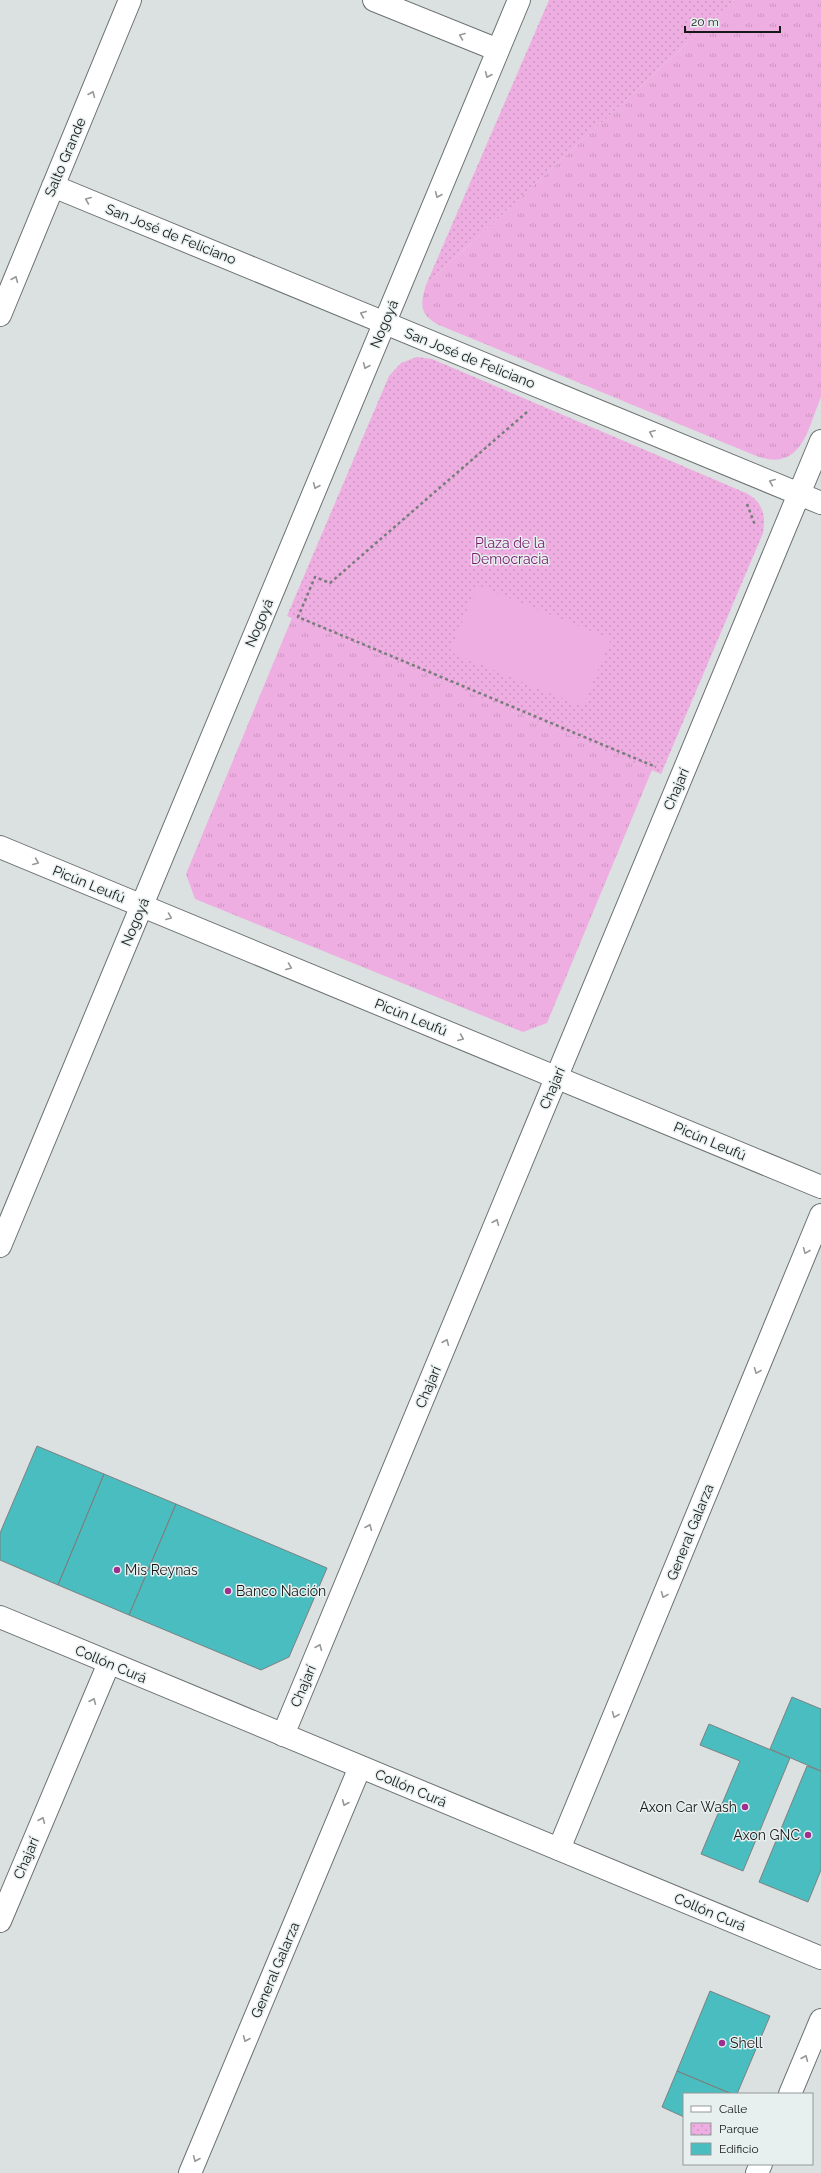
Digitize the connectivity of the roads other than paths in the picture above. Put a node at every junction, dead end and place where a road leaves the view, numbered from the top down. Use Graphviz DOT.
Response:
graph roads {
  1 [pos="130,0"];
  2 [pos="374,0"];
  3 [pos="519,0"];
  4 [pos="498,50"];
  5 [pos="53,186"];
  6 [pos="0,315"];
  7 [pos="385,322"];
  8 [pos="821,441"];
  9 [pos="799,494"];
  10 [pos="821,502"];
  11 [pos="0,847"];
  12 [pos="142,906"];
  13 [pos="556,1078"];
  14 [pos="821,1187"];
  15 [pos="821,1215"];
  16 [pos="0,1246"];
  17 [pos="0,1618"];
  18 [pos="109,1663"];
  19 [pos="283,1735"];
  20 [pos="360,1767"];
  21 [pos="559,1849"];
  22 [pos="0,1921"];
  23 [pos="821,1958"];
  24 [pos="821,2020"];
  25 [pos="790,2093"];
  26 [pos="190,2173"];
  5 -- 1 [label="street, Salto Grande, one-way"];
  4 -- 2 [label="street, one-way"];
  3 -- 4 [label="street, Nogoyá"];
  4 -- 7 [label="street, Nogoyá, one-way"];
  6 -- 5 [label="street, Salto Grande, one-way"];
  7 -- 5 [label="street, San José de Feliciano, one-way"];
  9 -- 7 [label="street, San José de Feliciano, one-way"];
  7 -- 12 [label="street, Nogoyá, one-way"];
  8 -- 9 [label="street, Chajarí"];
  9 -- 10 [label="street, San José de Feliciano"];
  9 -- 13 [label="street, Chajarí"];
  11 -- 12 [label="street, Picún Leufú, one-way"];
  12 -- 13 [label="street, Picún Leufú, one-way"];
  12 -- 16 [label="street, Nogoyá"];
  13 -- 14 [label="street, Picún Leufú"];
  19 -- 13 [label="street, Chajarí, one-way"];
  15 -- 21 [label="street, General Galarza, one-way"];
  17 -- 18 [label="street, Collón Curá"];
  18 -- 19 [label="street, Collón Curá"];
  22 -- 18 [label="street, Chajarí, one-way"];
  19 -- 20 [label="street, Collón Curá"];
  20 -- 21 [label="street, Collón Curá"];
  20 -- 26 [label="street, General Galarza, one-way"];
  21 -- 23 [label="street, Collón Curá"];
  25 -- 24 [label="street, one-way"];
}
